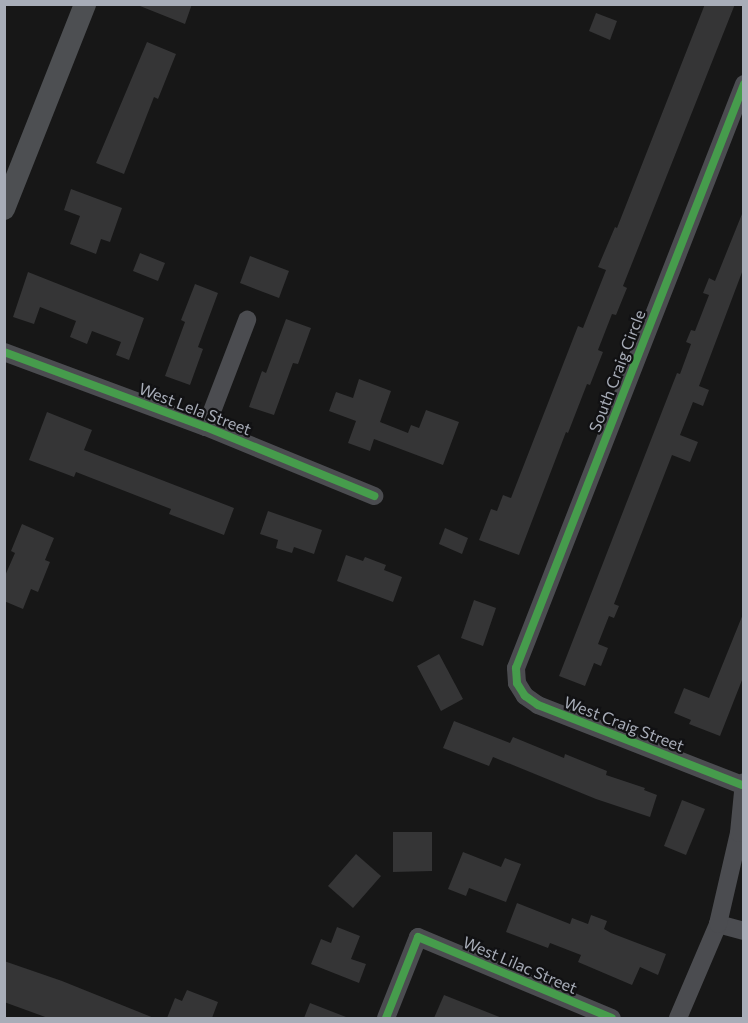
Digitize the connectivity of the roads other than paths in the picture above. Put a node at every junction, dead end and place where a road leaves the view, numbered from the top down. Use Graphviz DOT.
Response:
graph roads {
  1 [pos="84,4"];
  2 [pos="744,84"];
  3 [pos="4,209"];
  4 [pos="247,320"];
  5 [pos="4,352"];
  6 [pos="206,427"];
  7 [pos="374,496"];
  8 [pos="516,668"];
  9 [pos="743,783"];
  10 [pos="718,924"];
  11 [pos="744,931"];
  12 [pos="386,1018"];
  13 [pos="612,1018"];
  14 [pos="678,1018"];
  1 -- 3 [label="main road"];
  2 -- 8 [label="street, South Craig Circle"];
  4 -- 6 [label="street"];
  5 -- 6 [label="street, West Lela Street"];
  6 -- 7 [label="street, West Lela Street"];
  8 -- 9 [label="street, West Craig Street"];
  9 -- 10 [label="street"];
  10 -- 11 [label="street"];
  10 -- 14 [label="street"];
  12 -- 13 [label="street, West Lilac Street"];
}
